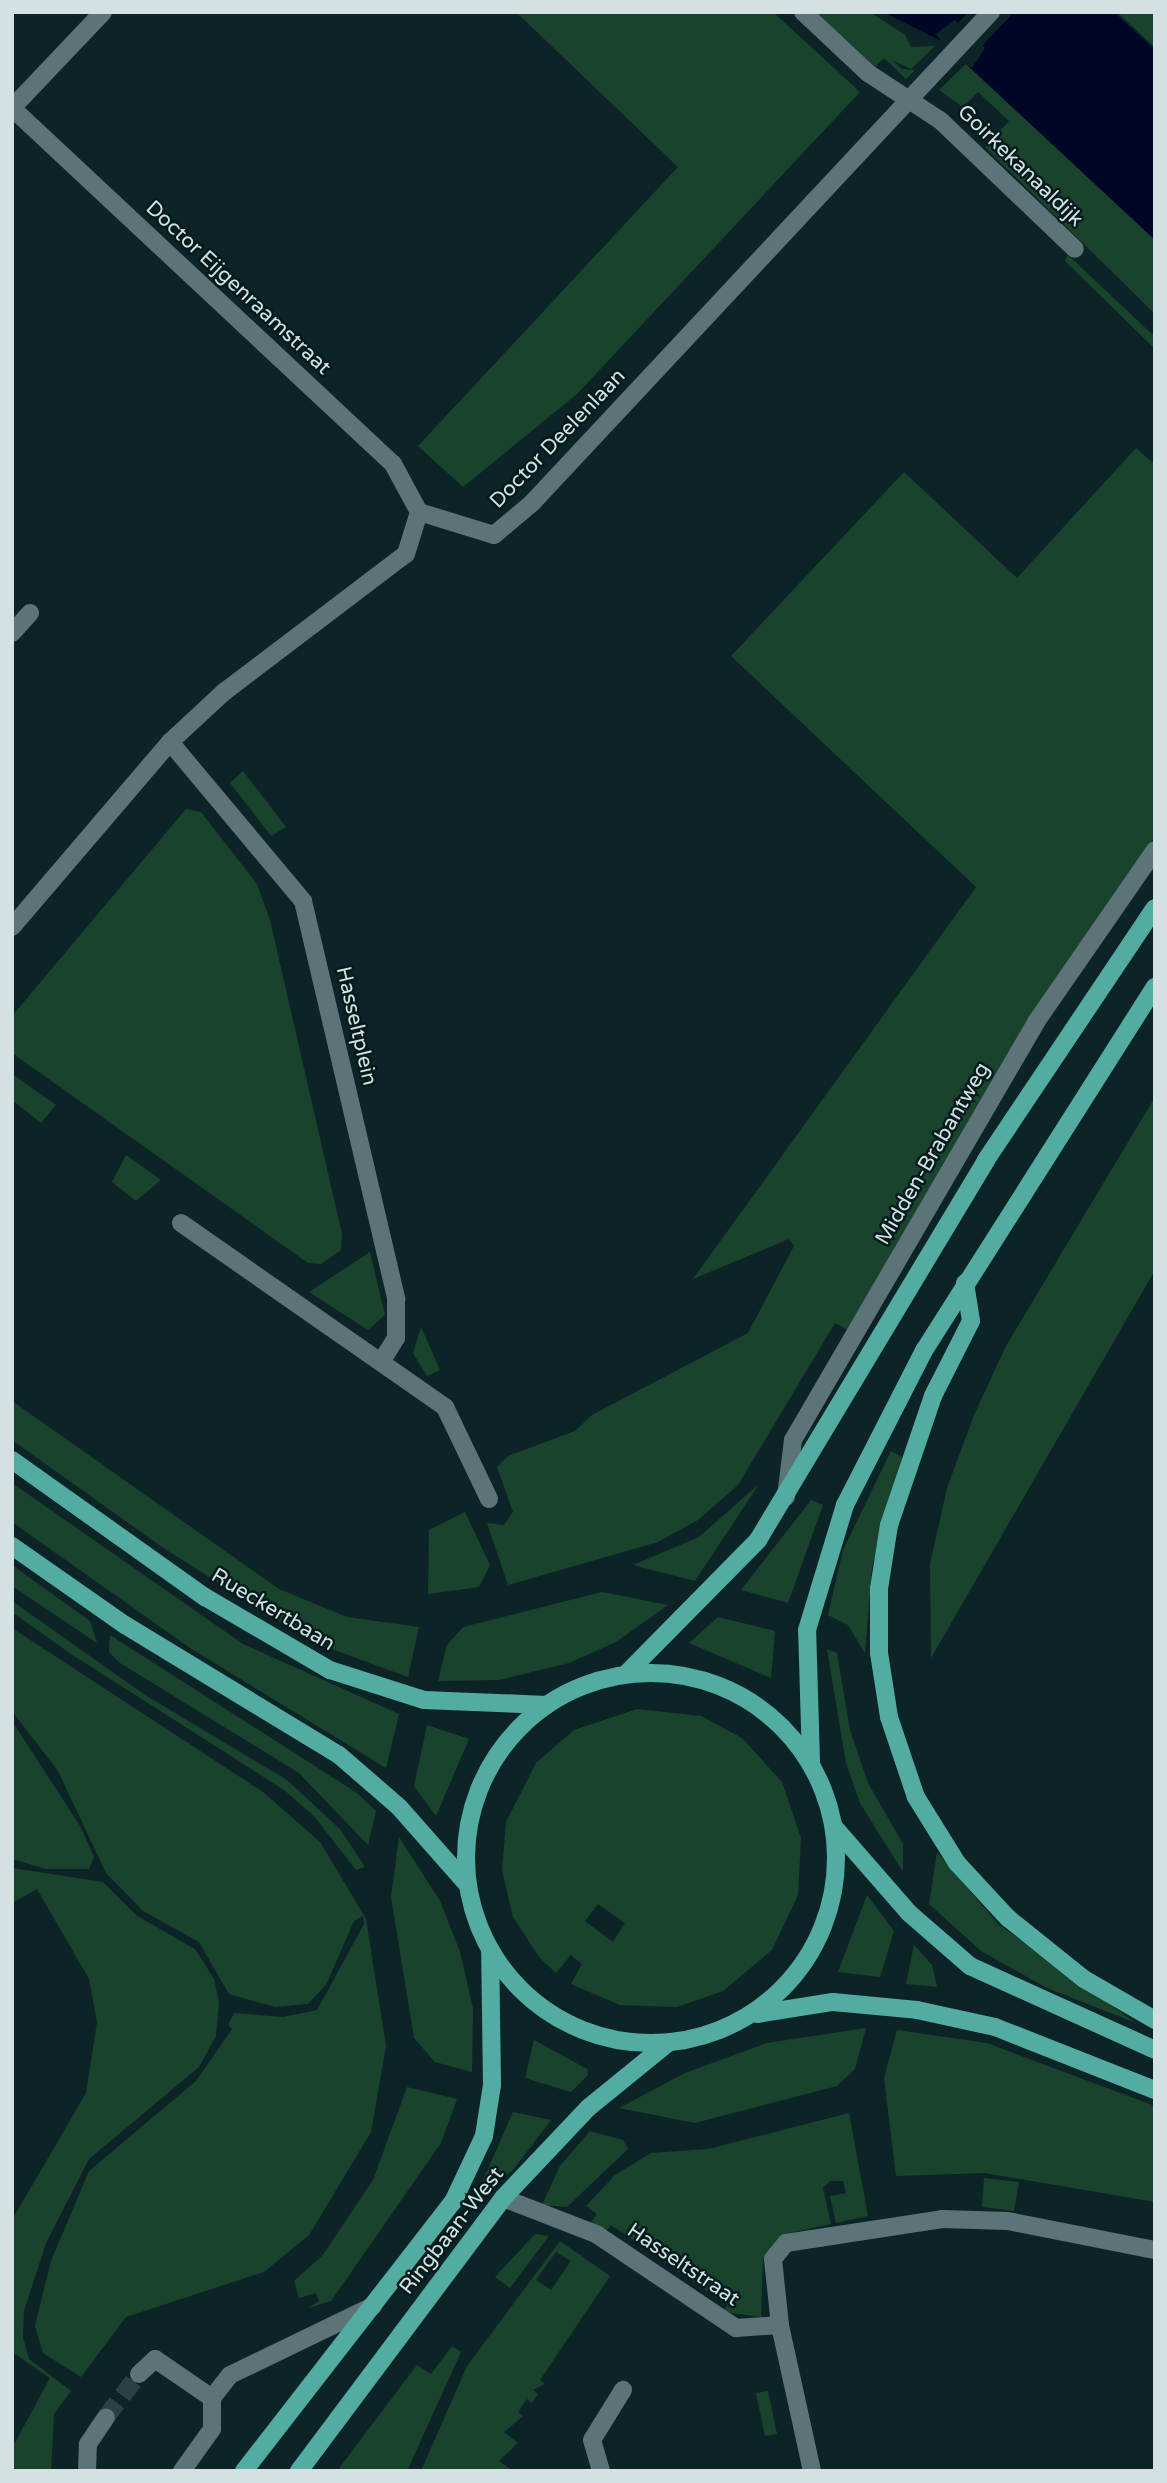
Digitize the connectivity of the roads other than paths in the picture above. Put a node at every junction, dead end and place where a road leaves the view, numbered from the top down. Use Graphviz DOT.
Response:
graph roads {
  1 [pos="103,12"];
  2 [pos="803,12"];
  3 [pos="991,12"];
  4 [pos="908,101"];
  5 [pos="12,108"];
  6 [pos="1075,249"];
  7 [pos="419,512"];
  8 [pos="30,613"];
  9 [pos="12,633"];
  10 [pos="170,742"];
  11 [pos="1155,850"];
  12 [pos="1155,908"];
  13 [pos="12,927"];
  14 [pos="1155,987"];
  15 [pos="181,1223"];
  16 [pos="965,1283"];
  17 [pos="381,1362"];
  18 [pos="12,1460"];
  19 [pos="786,1497"];
  20 [pos="489,1499"];
  21 [pos="12,1546"];
  22 [pos="626,1674"];
  23 [pos="547,1704"];
  24 [pos="811,1765"];
  25 [pos="834,1827"];
  26 [pos="467,1885"];
  27 [pos="490,1950"];
  28 [pos="747,2017"];
  29 [pos="1155,2020"];
  30 [pos="668,2043"];
  31 [pos="1155,2050"];
  32 [pos="1155,2090"];
  33 [pos="503,2198"];
  34 [pos="1155,2250"];
  35 [pos="373,2306"];
  36 [pos="780,2325"];
  37 [pos="139,2374"];
  38 [pos="623,2389"];
  39 [pos="212,2398"];
  40 [pos="106,2417"];
  41 [pos="87,2471"];
  42 [pos="182,2471"];
  43 [pos="244,2471"];
  44 [pos="299,2471"];
  45 [pos="601,2471"];
  46 [pos="812,2471"];
  1 -- 5 [label="street"];
  2 -- 4 [label="street, Goirkekanaaldijk"];
  3 -- 4 [label="street"];
  4 -- 6 [label="street, Goirkekanaaldijk"];
  4 -- 7 [label="street, Doctor Deelenlaan"];
  5 -- 7 [label="street, Doctor Eijgenraamstraat"];
  7 -- 10 [label="street"];
  8 -- 9 [label="street"];
  10 -- 13 [label="street"];
  10 -- 17 [label="street, Hasseltplein"];
  11 -- 19 [label="street, Midden-Brabantweg"];
  12 -- 19 [label="main road, Midden-Brabantweg"];
  14 -- 16 [label="main road"];
  15 -- 17 [label="street"];
  16 -- 24 [label="main road"];
  16 -- 29 [label="main road"];
  17 -- 20 [label="street"];
  18 -- 23 [label="main road, Rueckertbaan"];
  19 -- 22 [label="main road, Midden-Brabantweg"];
  21 -- 26 [label="main road"];
  22 -- 23 [label="main road"];
  22 -- 24 [label="main road"];
  23 -- 26 [label="main road"];
  24 -- 25 [label="main road"];
  25 -- 28 [label="main road"];
  25 -- 31 [label="main road"];
  26 -- 27 [label="main road"];
  27 -- 30 [label="main road"];
  27 -- 35 [label="main road, Ringbaan-West"];
  28 -- 30 [label="main road"];
  28 -- 32 [label="main road"];
  30 -- 33 [label="main road, Ringbaan-West"];
  33 -- 36 [label="street, Hasseltstraat"];
  33 -- 44 [label="main road, Ringbaan-West"];
  34 -- 36 [label="street"];
  35 -- 39 [label="street, Ringbaan-West"];
  35 -- 43 [label="main road, Ringbaan-West"];
  36 -- 46 [label="street"];
  37 -- 39 [label="street"];
  38 -- 45 [label="street"];
  39 -- 42 [label="street"];
  40 -- 41 [label="street"];
}
